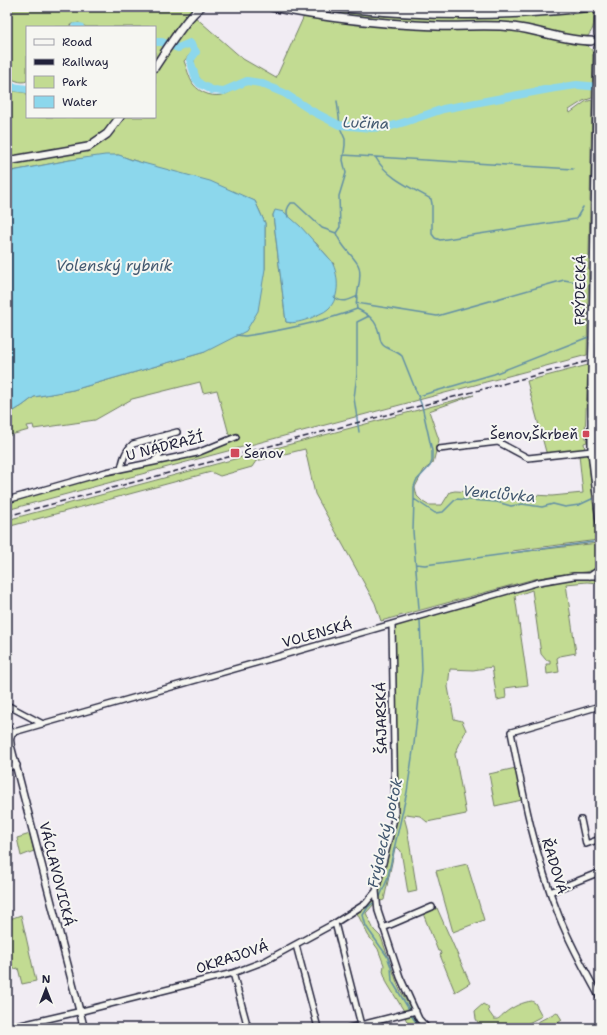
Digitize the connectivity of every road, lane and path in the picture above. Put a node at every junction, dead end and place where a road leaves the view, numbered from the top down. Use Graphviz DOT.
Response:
graph roads {
  1 [pos="200,7"];
  2 [pos="272,7"];
  3 [pos="338,7"];
  4 [pos="587,7"];
  5 [pos="599,7"];
  6 [pos="599,34"];
  7 [pos="591,41"];
  8 [pos="599,48"];
  9 [pos="156,66"];
  10 [pos="119,118"];
  11 [pos="7,161"];
  12 [pos="597,216"];
  13 [pos="600,416"];
  14 [pos="591,417"];
  15 [pos="177,432"];
  16 [pos="165,435"];
  17 [pos="236,437"];
  18 [pos="438,449"];
  19 [pos="592,451"];
  20 [pos="152,463"];
  21 [pos="121,469"];
  22 [pos="7,500"];
  23 [pos="600,522"];
  24 [pos="600,570"];
  25 [pos="590,576"];
  26 [pos="600,576"];
  27 [pos="392,624"];
  28 [pos="7,705"];
  29 [pos="600,706"];
  30 [pos="43,724"];
  31 [pos="7,726"];
  32 [pos="11,735"];
  33 [pos="17,765"];
  34 [pos="7,768"];
  35 [pos="581,820"];
  36 [pos="600,839"];
  37 [pos="600,872"];
  38 [pos="376,891"];
  39 [pos="550,892"];
  40 [pos="432,907"];
  41 [pos="335,923"];
  42 [pos="383,928"];
  43 [pos="296,945"];
  44 [pos="233,973"];
  45 [pos="600,998"];
  46 [pos="80,1011"];
  47 [pos="414,1011"];
  48 [pos="360,1025"];
  49 [pos="8,1028"];
  50 [pos="84,1028"];
  51 [pos="248,1028"];
  52 [pos="318,1028"];
  53 [pos="349,1028"];
  54 [pos="427,1028"];
  1 -- 9 [label="main road"];
  2 -- 7 [label="main road"];
  3 -- 4 [label="highway"];
  5 -- 6 [label="main road"];
  6 -- 7 [label="main road"];
  7 -- 8 [label="main road"];
  8 -- 12 [label="main road, FRÝDECKÁ"];
  10 -- 11 [label="main road"];
  12 -- 14 [label="main road, FRÝDECKÁ, bridge"];
  13 -- 14 [label="street"];
  14 -- 19 [label="main road, FRÝDECKÁ"];
  15 -- 16 [label="street, U NÁDRAŽÍ"];
  16 -- 20 [label="street"];
  16 -- 21 [label="street, U NÁDRAŽÍ"];
  17 -- 20 [label="street, U NÁDRAŽÍ"];
  18 -- 19 [label="street"];
  19 -- 23 [label="main road, FRÝDECKÁ"];
  20 -- 21 [label="street, U NÁDRAŽÍ"];
  21 -- 22 [label="street, U NÁDRAŽÍ"];
  24 -- 25 [label="street"];
  25 -- 26 [label="street, VOLENSKÁ"];
  25 -- 27 [label="street, VOLENSKÁ"];
  27 -- 30 [label="street, VOLENSKÁ"];
  27 -- 38 [label="street, ŠAJARSKÁ"];
  28 -- 30 [label="street"];
  29 -- 39 [label="street, ŘADOVÁ"];
  30 -- 32 [label="street, VOLENSKÁ"];
  31 -- 32 [label="street, VÁCLAVOVICKÁ"];
  32 -- 33 [label="street, VÁCLAVOVICKÁ"];
  33 -- 34 [label="street"];
  33 -- 46 [label="street, VÁCLAVOVICKÁ"];
  35 -- 36 [label="street"];
  37 -- 39 [label="street"];
  38 -- 41 [label="street, OKRAJOVÁ"];
  38 -- 42 [label="street, ŠAJARSKÁ"];
  39 -- 45 [label="street, ŘADOVÁ"];
  40 -- 42 [label="street"];
  41 -- 43 [label="street, OKRAJOVÁ"];
  41 -- 48 [label="street"];
  42 -- 47 [label="street, ŠAJARSKÁ"];
  43 -- 44 [label="street, OKRAJOVÁ"];
  43 -- 52 [label="street"];
  44 -- 46 [label="street, OKRAJOVÁ"];
  44 -- 51 [label="street"];
  46 -- 49 [label="street, OKRAJOVÁ"];
  46 -- 50 [label="street, VÁCLAVOVICKÁ"];
  47 -- 48 [label="street"];
  47 -- 54 [label="street, ŠAJARSKÁ"];
  48 -- 53 [label="street"];
}
